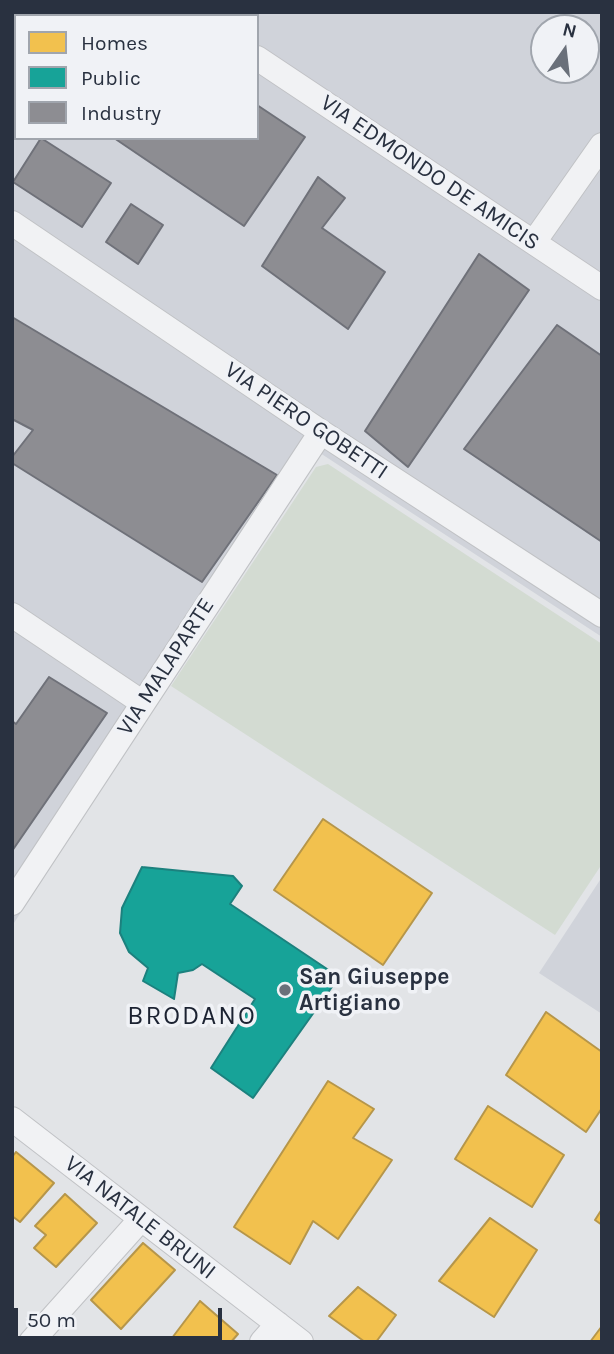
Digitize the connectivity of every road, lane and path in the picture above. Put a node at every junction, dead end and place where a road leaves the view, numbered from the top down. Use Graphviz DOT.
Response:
graph roads {
  1 [pos="259,59"];
  2 [pos="602,145"];
  3 [pos="12,223"];
  4 [pos="534,242"];
  5 [pos="602,288"];
  6 [pos="321,432"];
  7 [pos="12,615"];
  8 [pos="602,615"];
  9 [pos="142,703"];
  10 [pos="12,902"];
  11 [pos="12,1119"];
  12 [pos="141,1219"];
  13 [pos="270,1333"];
  14 [pos="31,1342"];
  15 [pos="302,1342"];
  1 -- 4 [label="street, VIA EDMONDO DE AMICIS"];
  2 -- 4 [label="street"];
  3 -- 6 [label="street, VIA PIERO GOBETTI"];
  4 -- 5 [label="street, VIA EDMONDO DE AMICIS"];
  6 -- 8 [label="street, VIA PIERO GOBETTI"];
  6 -- 9 [label="street, VIA MALAPARTE"];
  7 -- 9 [label="street"];
  9 -- 10 [label="street, VIA MALAPARTE"];
  11 -- 12 [label="street, VIA NATALE BRUNI"];
  12 -- 13 [label="street, VIA NATALE BRUNI"];
  12 -- 14 [label="street"];
  13 -- 15 [label="street, VIA NATALE BRUNI"];
}
